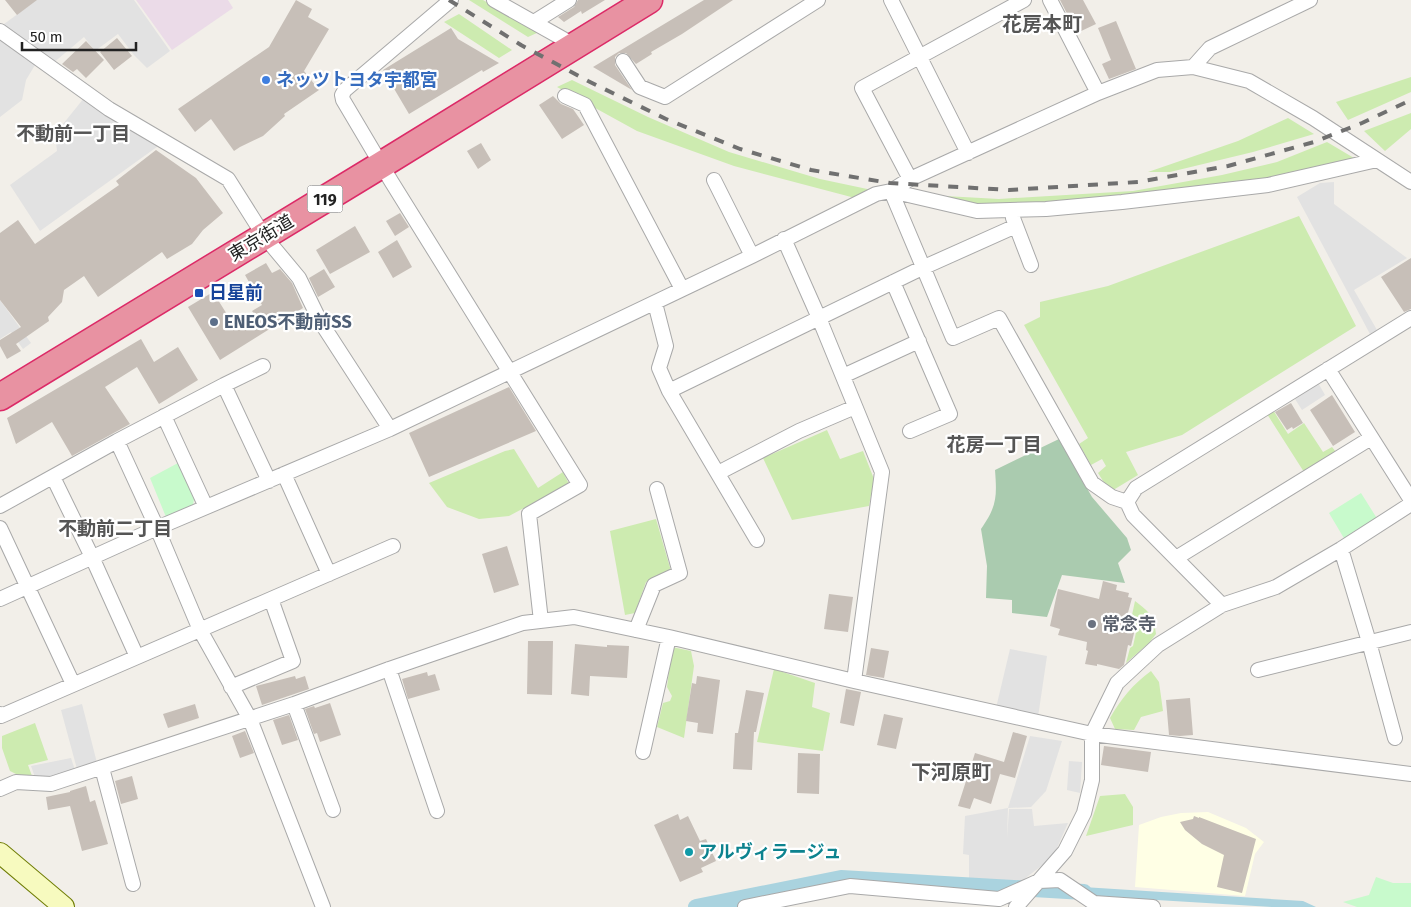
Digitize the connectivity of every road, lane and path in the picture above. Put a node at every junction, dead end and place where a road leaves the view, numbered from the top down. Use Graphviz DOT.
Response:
graph roads {
  1 [pos="451,0"];
  2 [pos="494,0"];
  3 [pos="568,0"];
  4 [pos="649,0"];
  5 [pos="818,0"];
  6 [pos="891,0"];
  7 [pos="1024,0"];
  8 [pos="1050,0"];
  9 [pos="1310,0"];
  10 [pos="534,22"];
  11 [pos="0,31"];
  12 [pos="574,45"];
  13 [pos="920,57"];
  14 [pos="623,61"];
  15 [pos="1193,67"];
  16 [pos="1098,93"];
  17 [pos="565,96"];
  18 [pos="968,153"];
  19 [pos="1377,160"];
  20 [pos="382,166"];
  21 [pos="910,178"];
  22 [pos="714,180"];
  23 [pos="1411,182"];
  24 [pos="891,191"];
  25 [pos="1010,210"];
  26 [pos="1016,226"];
  27 [pos="264,236"];
  28 [pos="784,240"];
  29 [pos="752,256"];
  30 [pos="1031,265"];
  31 [pos="922,268"];
  32 [pos="893,282"];
  33 [pos="682,289"];
  34 [pos="655,303"];
  35 [pos="819,318"];
  36 [pos="1411,318"];
  37 [pos="919,341"];
  38 [pos="263,366"];
  39 [pos="1328,369"];
  40 [pos="510,372"];
  41 [pos="843,376"];
  42 [pos="224,385"];
  43 [pos="669,391"];
  44 [pos="0,397"];
  45 [pos="855,406"];
  46 [pos="164,416"];
  47 [pos="390,429"];
  48 [pos="910,431"];
  49 [pos="1371,438"];
  50 [pos="117,441"];
  51 [pos="718,472"];
  52 [pos="284,474"];
  53 [pos="53,477"];
  54 [pos="269,481"];
  55 [pos="657,489"];
  56 [pos="1127,502"];
  57 [pos="1411,502"];
  58 [pos="0,506"];
  59 [pos="206,507"];
  60 [pos="0,528"];
  61 [pos="157,528"];
  62 [pos="758,540"];
  63 [pos="393,546"];
  64 [pos="1341,549"];
  65 [pos="92,558"];
  66 [pos="1176,558"];
  67 [pos="329,574"];
  68 [pos="28,586"];
  69 [pos="0,599"];
  70 [pos="271,599"];
  71 [pos="1222,605"];
  72 [pos="541,621"];
  73 [pos="200,630"];
  74 [pos="636,630"];
  75 [pos="1411,632"];
  76 [pos="669,637"];
  77 [pos="1369,642"];
  78 [pos="137,656"];
  79 [pos="389,669"];
  80 [pos="1258,670"];
  81 [pos="854,681"];
  82 [pos="73,684"];
  83 [pos="231,687"];
  84 [pos="294,704"];
  85 [pos="0,714"];
  86 [pos="250,719"];
  87 [pos="1092,734"];
  88 [pos="1395,738"];
  89 [pos="643,752"];
  90 [pos="102,768"];
  91 [pos="1411,774"];
  92 [pos="0,789"];
  93 [pos="333,810"];
  94 [pos="437,812"];
  95 [pos="0,853"];
  96 [pos="1039,882"];
  97 [pos="134,884"];
  98 [pos="64,907"];
  99 [pos="323,907"];
  100 [pos="744,907"];
  101 [pos="1016,907"];
  102 [pos="1154,907"];
  1 -- 20 [label="street"];
  2 -- 10 [label="street"];
  3 -- 10 [label="street"];
  4 -- 12 [label="highway, 東京街道 / 119"];
  5 -- 14 [label="street"];
  6 -- 13 [label="street"];
  7 -- 13 [label="street"];
  8 -- 16 [label="street"];
  9 -- 15 [label="street"];
  10 -- 12 [label="street"];
  11 -- 27 [label="street"];
  12 -- 20 [label="highway, 東京街道 / 119"];
  13 -- 18 [label="street"];
  13 -- 21 [label="street"];
  15 -- 16 [label="street"];
  15 -- 19 [label="street"];
  16 -- 18 [label="street"];
  17 -- 33 [label="street"];
  18 -- 21 [label="street"];
  19 -- 23 [label="street"];
  19 -- 25 [label="street"];
  20 -- 27 [label="highway, 東京街道 / 119"];
  20 -- 40 [label="street"];
  21 -- 24 [label="street"];
  22 -- 29 [label="street"];
  24 -- 25 [label="street"];
  24 -- 28 [label="street"];
  24 -- 31 [label="street"];
  25 -- 26 [label="street"];
  26 -- 30 [label="street"];
  26 -- 31 [label="street"];
  27 -- 44 [label="highway, 東京街道 / 119"];
  27 -- 47 [label="street"];
  28 -- 29 [label="street"];
  28 -- 35 [label="street"];
  29 -- 33 [label="street"];
  31 -- 32 [label="street"];
  31 -- 56 [label="street"];
  32 -- 35 [label="street"];
  32 -- 37 [label="street"];
  33 -- 34 [label="street"];
  34 -- 40 [label="street"];
  34 -- 43 [label="street"];
  35 -- 41 [label="street"];
  35 -- 43 [label="street"];
  36 -- 39 [label="street"];
  37 -- 41 [label="street"];
  37 -- 48 [label="street"];
  38 -- 42 [label="street"];
  39 -- 49 [label="street"];
  39 -- 56 [label="street"];
  40 -- 47 [label="street"];
  40 -- 72 [label="street"];
  41 -- 45 [label="street"];
  42 -- 46 [label="street"];
  42 -- 54 [label="street"];
  43 -- 51 [label="street"];
  45 -- 51 [label="street"];
  45 -- 81 [label="street"];
  46 -- 50 [label="street"];
  46 -- 59 [label="street"];
  47 -- 52 [label="street"];
  49 -- 57 [label="street"];
  49 -- 66 [label="street"];
  50 -- 53 [label="street"];
  50 -- 61 [label="street"];
  51 -- 62 [label="street"];
  52 -- 54 [label="street"];
  52 -- 67 [label="street"];
  53 -- 58 [label="street"];
  53 -- 65 [label="street"];
  54 -- 59 [label="street"];
  55 -- 74 [label="street"];
  56 -- 66 [label="street"];
  57 -- 64 [label="street"];
  59 -- 61 [label="street"];
  60 -- 68 [label="street"];
  61 -- 65 [label="street"];
  61 -- 73 [label="street"];
  63 -- 67 [label="street"];
  64 -- 71 [label="street"];
  64 -- 77 [label="street"];
  65 -- 68 [label="street"];
  65 -- 78 [label="street"];
  66 -- 71 [label="street"];
  67 -- 70 [label="street"];
  68 -- 69 [label="street"];
  68 -- 82 [label="street"];
  70 -- 73 [label="street"];
  70 -- 83 [label="street"];
  71 -- 87 [label="street"];
  72 -- 74 [label="street"];
  72 -- 79 [label="street"];
  73 -- 78 [label="street"];
  73 -- 83 [label="street"];
  74 -- 76 [label="street"];
  75 -- 77 [label="street"];
  76 -- 81 [label="street"];
  76 -- 89 [label="street"];
  77 -- 80 [label="street"];
  77 -- 88 [label="street"];
  78 -- 82 [label="street"];
  79 -- 84 [label="street"];
  79 -- 94 [label="street"];
  81 -- 87 [label="street"];
  82 -- 85 [label="street"];
  83 -- 86 [label="street"];
  84 -- 86 [label="street"];
  84 -- 93 [label="street"];
  86 -- 90 [label="street"];
  86 -- 99 [label="street"];
  87 -- 91 [label="street"];
  87 -- 96 [label="street"];
  90 -- 92 [label="street"];
  90 -- 97 [label="street"];
  95 -- 98 [label="street"];
  96 -- 100 [label="street"];
  96 -- 101 [label="street"];
  96 -- 102 [label="street"];
}
